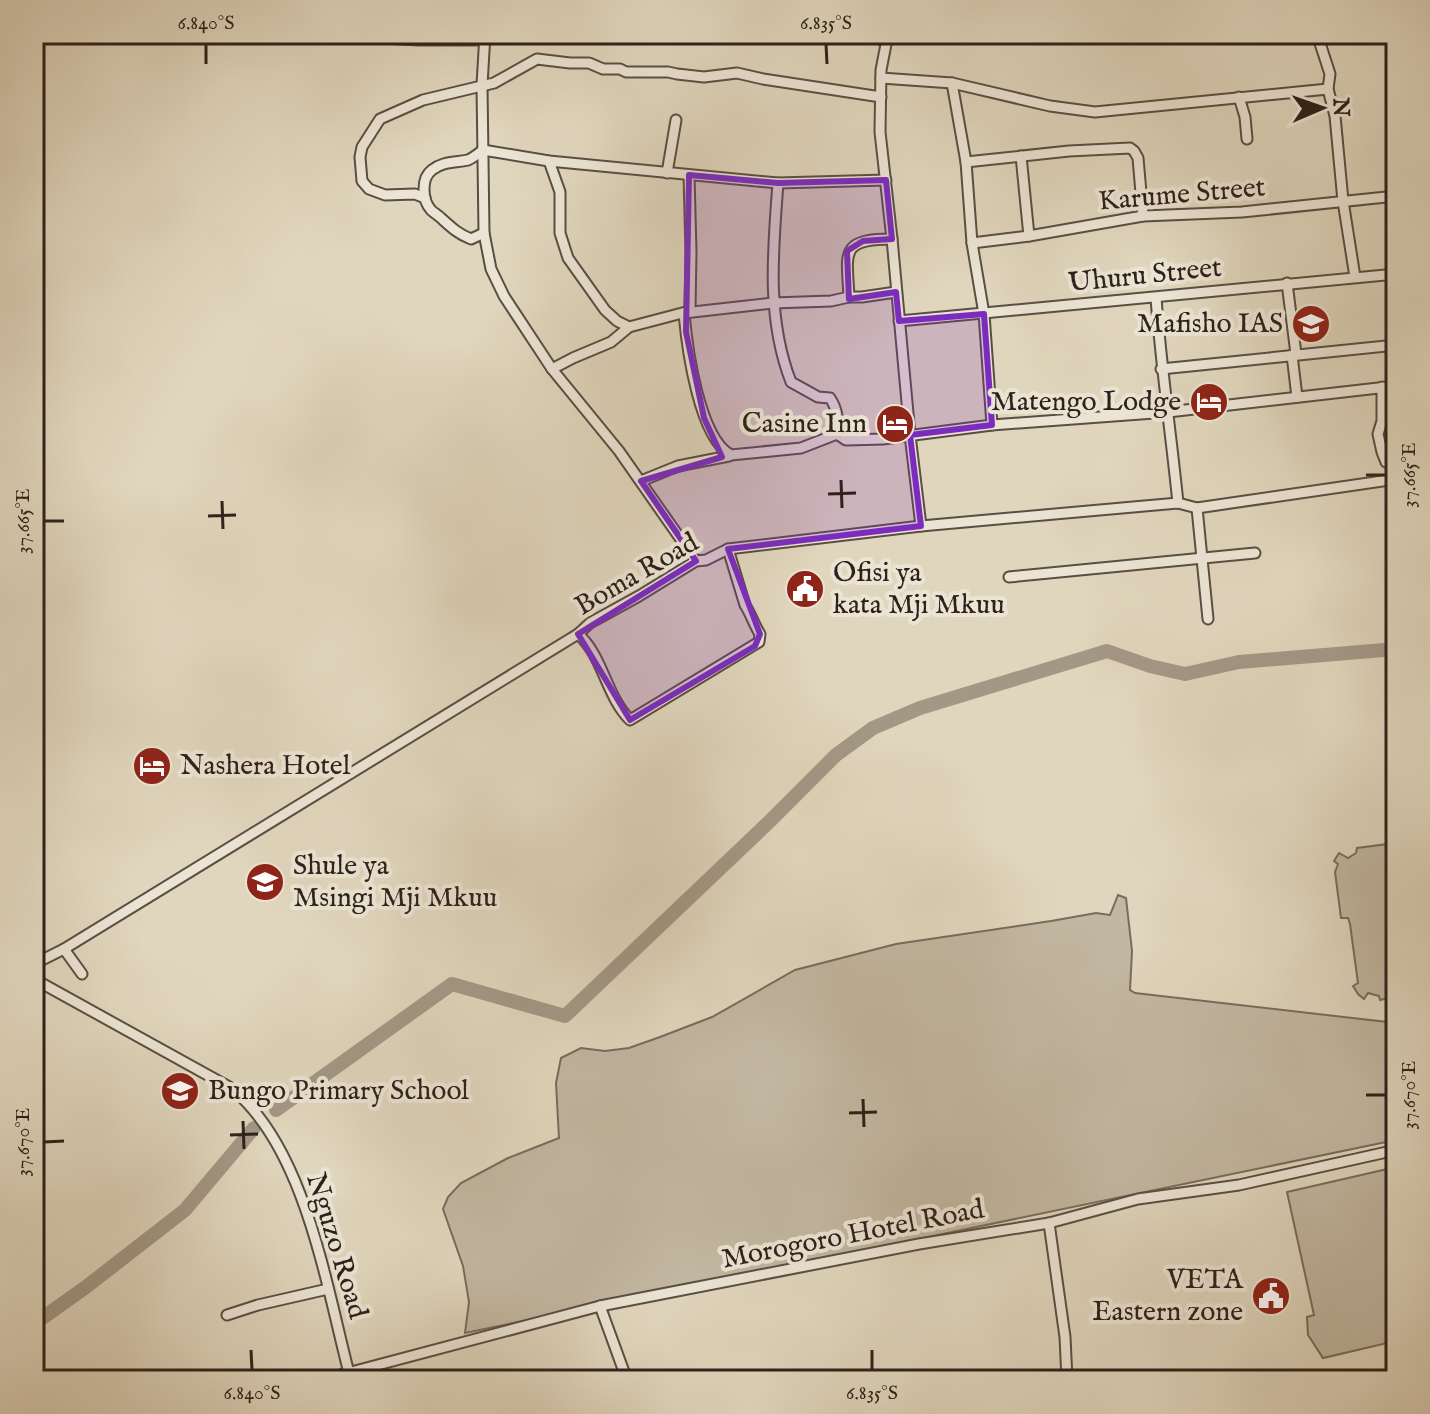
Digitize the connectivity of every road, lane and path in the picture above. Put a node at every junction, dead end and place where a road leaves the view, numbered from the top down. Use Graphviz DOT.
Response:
graph roads {
  1 [pos="861,34"];
  2 [pos="1317,34"];
  3 [pos="361,35"];
  4 [pos="419,37"];
  5 [pos="485,37"];
  6 [pos="887,38"];
  7 [pos="881,78"];
  8 [pos="952,83"];
  9 [pos="482,85"];
  10 [pos="1328,89"];
  11 [pos="881,97"];
  12 [pos="1239,97"];
  13 [pos="676,120"];
  14 [pos="1247,139"];
  15 [pos="483,150"];
  16 [pos="1021,156"];
  17 [pos="549,161"];
  18 [pos="966,162"];
  19 [pos="667,173"];
  20 [pos="689,175"];
  21 [pos="886,180"];
  22 [pos="778,183"];
  23 [pos="1396,196"];
  24 [pos="425,198"];
  25 [pos="1343,201"];
  26 [pos="1143,216"];
  27 [pos="484,233"];
  28 [pos="1029,236"];
  29 [pos="892,239"];
  30 [pos="972,243"];
  31 [pos="1396,274"];
  32 [pos="1355,277"];
  33 [pos="1287,283"];
  34 [pos="896,292"];
  35 [pos="849,297"];
  36 [pos="1156,298"];
  37 [pos="773,303"];
  38 [pos="687,312"];
  39 [pos="984,314"];
  40 [pos="899,321"];
  41 [pos="629,327"];
  42 [pos="1396,345"];
  43 [pos="1292,355"];
  44 [pos="552,369"];
  45 [pos="1161,369"];
  46 [pos="1396,386"];
  47 [pos="1382,387"];
  48 [pos="1297,397"];
  49 [pos="1168,412"];
  50 [pos="992,425"];
  51 [pos="837,434"];
  52 [pos="910,435"];
  53 [pos="714,439"];
  54 [pos="731,455"];
  55 [pos="707,460"];
  56 [pos="1386,462"];
  57 [pos="1396,479"];
  58 [pos="641,481"];
  59 [pos="1178,503"];
  60 [pos="1197,508"];
  61 [pos="921,526"];
  62 [pos="728,549"];
  63 [pos="1255,553"];
  64 [pos="1203,558"];
  65 [pos="696,561"];
  66 [pos="1009,577"];
  67 [pos="1208,619"];
  68 [pos="578,634"];
  69 [pos="64,949"];
  70 [pos="34,964"];
  71 [pos="82,974"];
  72 [pos="34,979"];
  73 [pos="1396,1150"];
  74 [pos="1049,1223"];
  75 [pos="328,1289"];
  76 [pos="600,1306"];
  77 [pos="227,1315"];
  78 [pos="349,1373"];
  79 [pos="321,1380"];
  80 [pos="627,1380"];
  81 [pos="1067,1380"];
  1 -- 6 [label="street"];
  2 -- 10 [label="street"];
  3 -- 4 [label="street"];
  4 -- 5 [label="street"];
  5 -- 9 [label="street"];
  6 -- 7 [label="street"];
  7 -- 8 [label="street"];
  7 -- 11 [label="street"];
  8 -- 12 [label="street"];
  8 -- 18 [label="street"];
  9 -- 11 [label="street"];
  9 -- 15 [label="street"];
  9 -- 24 [label="street"];
  10 -- 12 [label="street"];
  10 -- 25 [label="street"];
  11 -- 21 [label="street"];
  12 -- 14 [label="street"];
  13 -- 19 [label="street"];
  15 -- 17 [label="street"];
  15 -- 24 [label="street"];
  15 -- 27 [label="street"];
  16 -- 18 [label="street"];
  16 -- 26 [label="street"];
  16 -- 28 [label="street"];
  17 -- 19 [label="street"];
  17 -- 41 [label="street"];
  18 -- 30 [label="street"];
  19 -- 20 [label="street"];
  20 -- 22 [label="street"];
  20 -- 38 [label="street"];
  21 -- 22 [label="street"];
  21 -- 29 [label="street"];
  22 -- 37 [label="street"];
  23 -- 25 [label="street, Karume Street"];
  24 -- 27 [label="street"];
  25 -- 26 [label="street, Karume Street"];
  25 -- 32 [label="street"];
  26 -- 28 [label="street, Karume Street"];
  27 -- 44 [label="street"];
  28 -- 30 [label="street, Karume Street"];
  29 -- 34 [label="street"];
  29 -- 35 [label="street"];
  30 -- 39 [label="street"];
  31 -- 32 [label="street, Uhuru Street"];
  32 -- 33 [label="street, Uhuru Street"];
  33 -- 36 [label="street, Uhuru Street"];
  33 -- 43 [label="street"];
  34 -- 35 [label="street"];
  34 -- 40 [label="street"];
  35 -- 37 [label="street"];
  36 -- 39 [label="street, Uhuru Street"];
  36 -- 45 [label="street"];
  37 -- 38 [label="street"];
  37 -- 51 [label="street"];
  38 -- 41 [label="street"];
  38 -- 53 [label="street"];
  39 -- 40 [label="street, Uhuru Street"];
  39 -- 50 [label="street"];
  40 -- 52 [label="street"];
  41 -- 44 [label="street"];
  42 -- 43 [label="street"];
  43 -- 45 [label="street"];
  43 -- 48 [label="street"];
  44 -- 58 [label="street"];
  45 -- 49 [label="street"];
  46 -- 47 [label="street"];
  47 -- 48 [label="street"];
  47 -- 56 [label="street"];
  48 -- 49 [label="street"];
  49 -- 50 [label="street"];
  49 -- 59 [label="street"];
  50 -- 52 [label="street"];
  51 -- 52 [label="street"];
  51 -- 54 [label="street"];
  52 -- 61 [label="street"];
  53 -- 54 [label="street"];
  53 -- 55 [label="street"];
  54 -- 55 [label="street"];
  55 -- 58 [label="street"];
  57 -- 60 [label="street, Boma Road"];
  58 -- 65 [label="street"];
  59 -- 60 [label="street, Boma Road"];
  59 -- 61 [label="street, Boma Road"];
  60 -- 64 [label="street"];
  61 -- 62 [label="street, Boma Road"];
  62 -- 65 [label="street, Boma Road"];
  62 -- 68 [label="street"];
  63 -- 64 [label="street"];
  64 -- 66 [label="street"];
  64 -- 67 [label="street"];
  65 -- 68 [label="street, Boma Road"];
  68 -- 69 [label="street, Boma Road"];
  69 -- 70 [label="street, Boma Road"];
  69 -- 71 [label="street"];
  72 -- 75 [label="street, Nguzo Road"];
  73 -- 74 [label="street, Morogoro Hotel Road"];
  74 -- 76 [label="street, Morogoro Hotel Road"];
  74 -- 81 [label="street"];
  75 -- 77 [label="street"];
  75 -- 78 [label="street, Nguzo Road"];
  76 -- 78 [label="street, Morogoro Hotel Road"];
  76 -- 80 [label="street"];
  78 -- 79 [label="street, Morogoro Hotel Road"];
}
